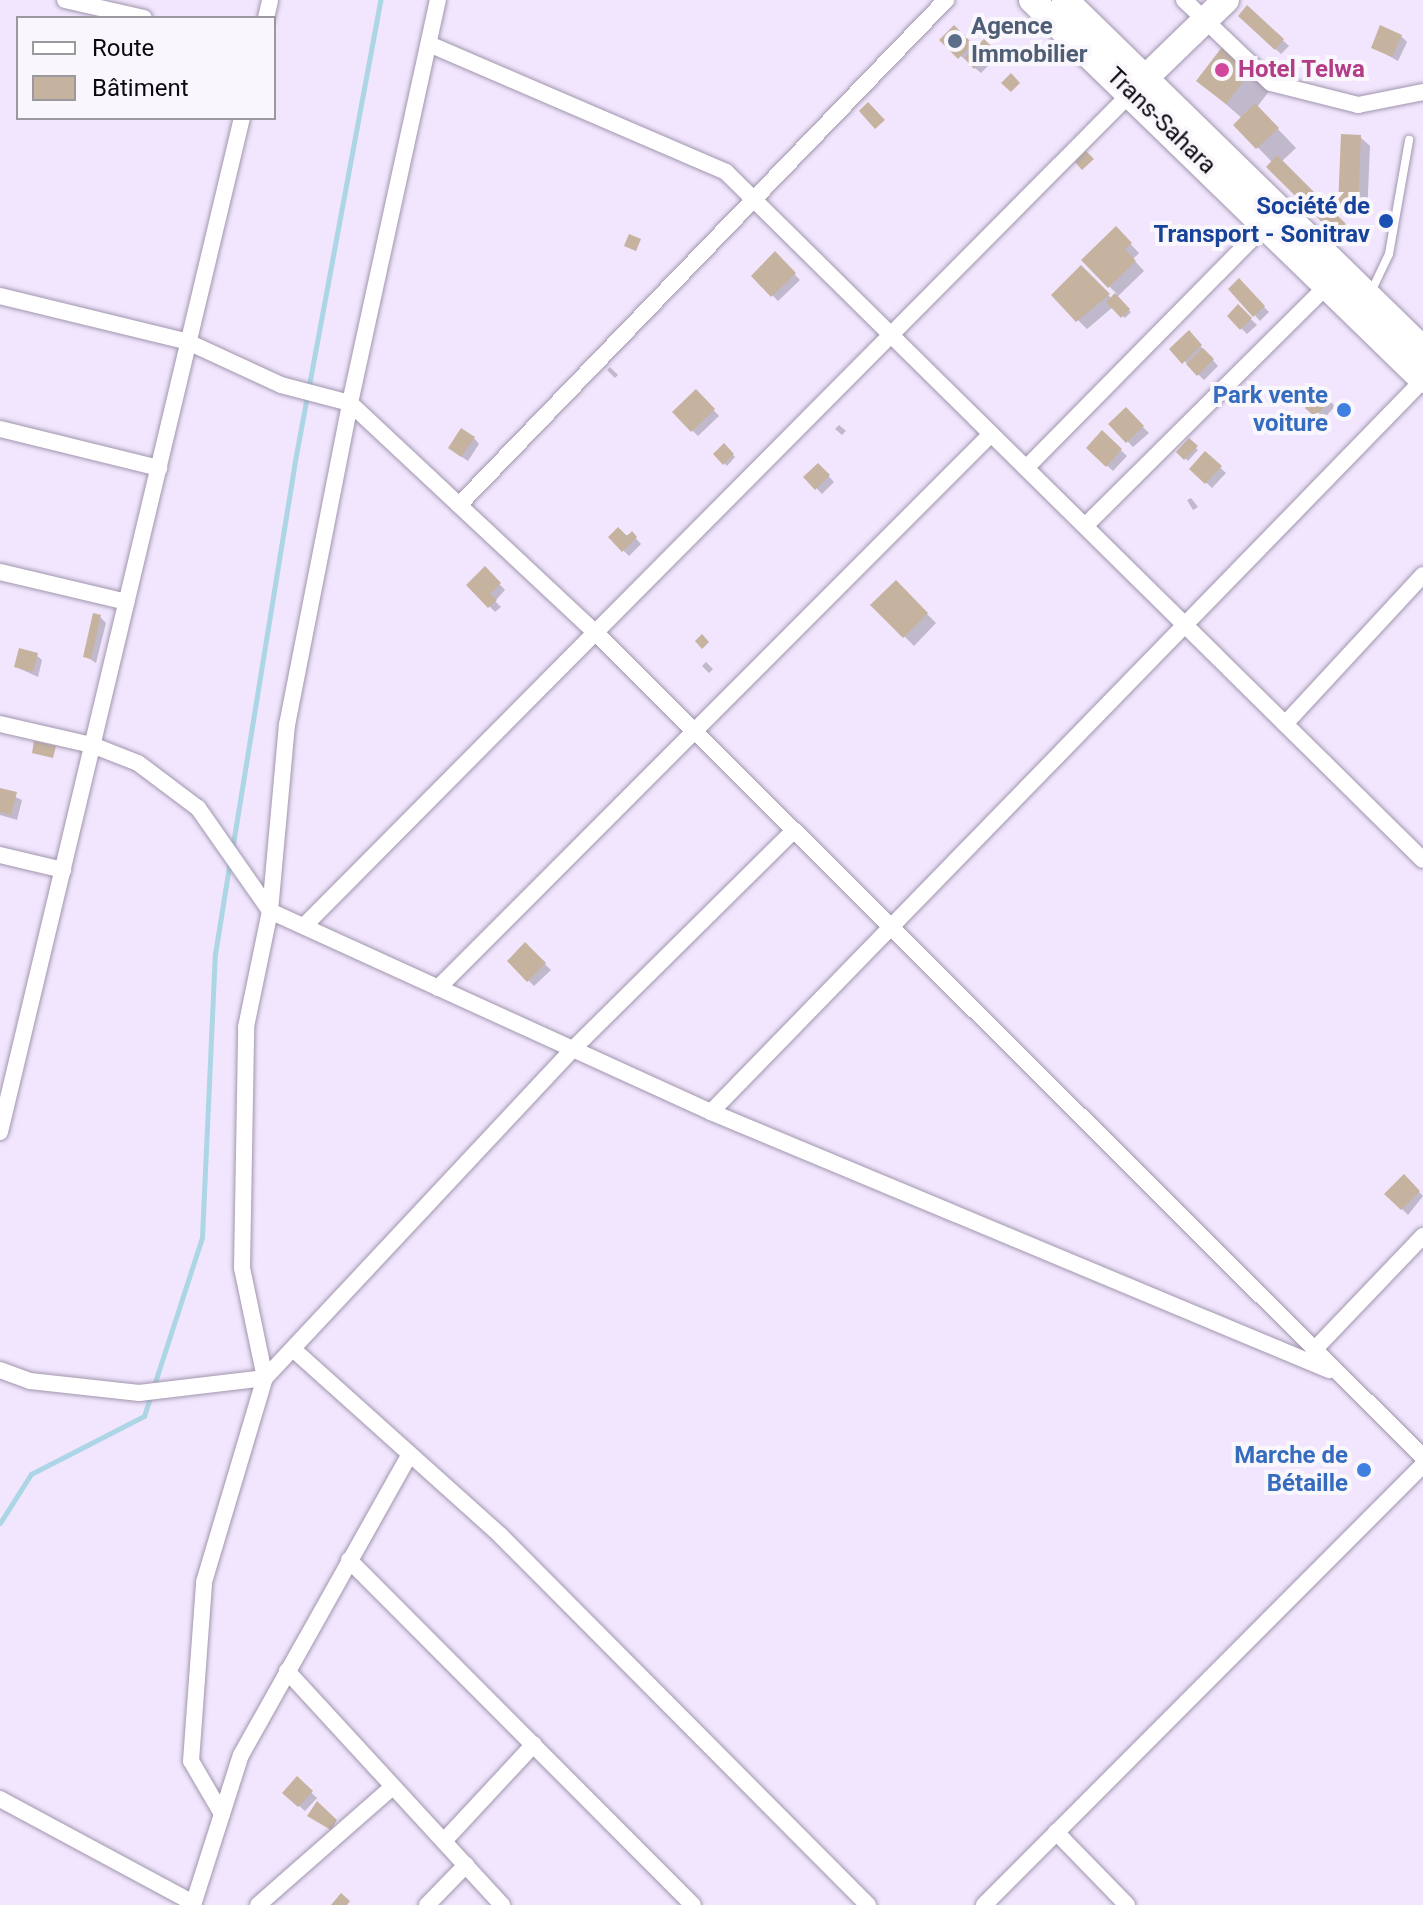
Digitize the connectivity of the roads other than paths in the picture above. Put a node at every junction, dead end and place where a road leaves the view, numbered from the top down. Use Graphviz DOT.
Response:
graph roads {
  1 [pos="65,0"];
  2 [pos="438,0"];
  3 [pos="946,0"];
  4 [pos="1032,0"];
  5 [pos="1065,0"];
  6 [pos="1184,0"];
  7 [pos="1226,0"];
  8 [pos="135,16"];
  9 [pos="1207,23"];
  10 [pos="429,44"];
  11 [pos="1138,84"];
  12 [pos="1423,92"];
  13 [pos="242,120"];
  14 [pos="1409,140"];
  15 [pos="754,199"];
  16 [pos="1266,225"];
  17 [pos="1328,285"];
  18 [pos="0,296"];
  19 [pos="1362,305"];
  20 [pos="891,335"];
  21 [pos="188,342"];
  22 [pos="1423,349"];
  23 [pos="1423,380"];
  24 [pos="350,403"];
  25 [pos="0,429"];
  26 [pos="991,434"];
  27 [pos="159,468"];
  28 [pos="1026,468"];
  29 [pos="459,505"];
  30 [pos="1085,526"];
  31 [pos="0,572"];
  32 [pos="1423,575"];
  33 [pos="127,602"];
  34 [pos="1184,625"];
  35 [pos="596,633"];
  36 [pos="0,724"];
  37 [pos="1285,724"];
  38 [pos="694,731"];
  39 [pos="92,745"];
  40 [pos="794,830"];
  41 [pos="1420,852"];
  42 [pos="0,855"];
  43 [pos="63,870"];
  44 [pos="270,911"];
  45 [pos="888,925"];
  46 [pos="304,926"];
  47 [pos="438,988"];
  48 [pos="573,1049"];
  49 [pos="711,1112"];
  50 [pos="0,1130"];
  51 [pos="1423,1236"];
  52 [pos="294,1350"];
  53 [pos="1314,1350"];
  54 [pos="0,1370"];
  55 [pos="1340,1374"];
  56 [pos="265,1378"];
  57 [pos="409,1456"];
  58 [pos="1423,1457"];
  59 [pos="1420,1474"];
  60 [pos="349,1560"];
  61 [pos="287,1671"];
  62 [pos="534,1744"];
  63 [pos="391,1788"];
  64 [pos="0,1799"];
  65 [pos="222,1814"];
  66 [pos="1056,1832"];
  67 [pos="444,1841"];
  68 [pos="466,1865"];
  69 [pos="193,1904"];
  70 [pos="258,1905"];
  71 [pos="427,1905"];
  72 [pos="502,1905"];
  73 [pos="693,1905"];
  74 [pos="868,1905"];
  75 [pos="984,1905"];
  76 [pos="1127,1905"];
  1 -- 8 [label="street"];
  2 -- 10 [label="street"];
  3 -- 15 [label="street"];
  4 -- 11 [label="main road, Trans-Sahara"];
  5 -- 11 [label="main road, Trans-Sahara"];
  6 -- 9 [label="street"];
  7 -- 9 [label="main road"];
  9 -- 11 [label="main road"];
  9 -- 12 [label="street"];
  10 -- 15 [label="street"];
  10 -- 24 [label="street"];
  11 -- 16 [label="main road, Trans-Sahara"];
  11 -- 19 [label="main road, Trans-Sahara"];
  11 -- 20 [label="street"];
  13 -- 21 [label="street"];
  14 -- 19 [label="lane"];
  15 -- 20 [label="street"];
  15 -- 29 [label="street"];
  16 -- 17 [label="main road, Trans-Sahara"];
  16 -- 28 [label="street"];
  17 -- 19 [label="main road, Trans-Sahara"];
  17 -- 30 [label="street"];
  18 -- 21 [label="street"];
  19 -- 22 [label="main road, Trans-Sahara"];
  19 -- 23 [label="main road, Trans-Sahara"];
  20 -- 26 [label="street"];
  20 -- 35 [label="street"];
  21 -- 24 [label="street"];
  21 -- 27 [label="street"];
  23 -- 34 [label="street"];
  24 -- 29 [label="street"];
  24 -- 44 [label="street"];
  25 -- 27 [label="street"];
  26 -- 28 [label="street"];
  26 -- 38 [label="street"];
  27 -- 33 [label="street"];
  28 -- 30 [label="street"];
  29 -- 35 [label="street"];
  30 -- 34 [label="street"];
  31 -- 33 [label="street"];
  32 -- 37 [label="street"];
  33 -- 39 [label="street"];
  34 -- 37 [label="street"];
  34 -- 45 [label="street"];
  35 -- 38 [label="street"];
  35 -- 46 [label="street"];
  36 -- 39 [label="street"];
  37 -- 41 [label="street"];
  38 -- 40 [label="street"];
  38 -- 47 [label="street"];
  39 -- 43 [label="street"];
  39 -- 44 [label="street"];
  40 -- 45 [label="street"];
  40 -- 48 [label="street"];
  42 -- 43 [label="street"];
  43 -- 50 [label="street"];
  44 -- 46 [label="street"];
  44 -- 56 [label="street"];
  45 -- 49 [label="street"];
  45 -- 53 [label="street"];
  46 -- 47 [label="street"];
  47 -- 48 [label="street"];
  48 -- 49 [label="street"];
  48 -- 52 [label="street"];
  49 -- 55 [label="street"];
  51 -- 53 [label="street"];
  52 -- 56 [label="street"];
  52 -- 57 [label="street"];
  53 -- 55 [label="street"];
  54 -- 56 [label="street"];
  55 -- 58 [label="street"];
  56 -- 65 [label="street"];
  57 -- 60 [label="street"];
  57 -- 74 [label="street"];
  59 -- 66 [label="street"];
  60 -- 61 [label="street"];
  60 -- 62 [label="street"];
  61 -- 63 [label="street"];
  61 -- 65 [label="street"];
  62 -- 67 [label="street"];
  62 -- 73 [label="street"];
  63 -- 67 [label="street"];
  63 -- 70 [label="street"];
  64 -- 69 [label="street"];
  65 -- 69 [label="street"];
  66 -- 75 [label="street"];
  66 -- 76 [label="street"];
  67 -- 68 [label="street"];
  68 -- 71 [label="street"];
  68 -- 72 [label="street"];
}
